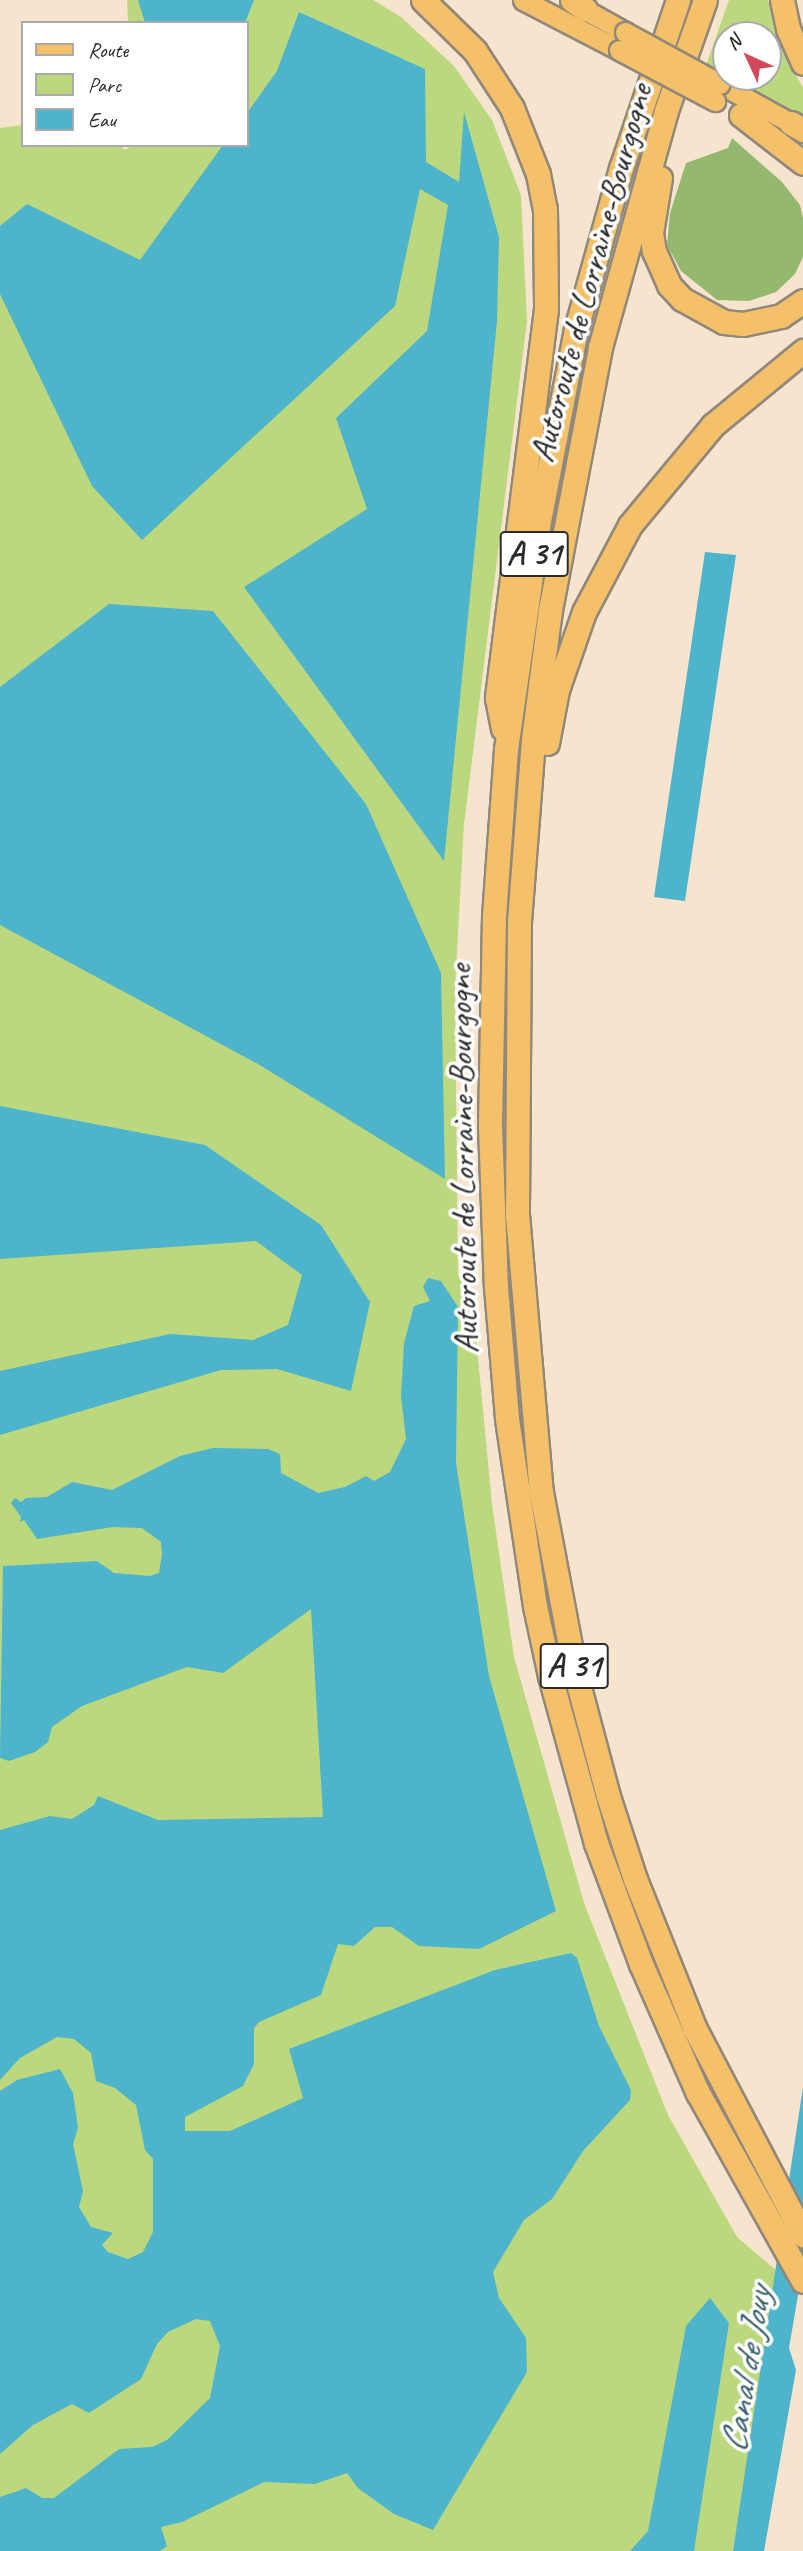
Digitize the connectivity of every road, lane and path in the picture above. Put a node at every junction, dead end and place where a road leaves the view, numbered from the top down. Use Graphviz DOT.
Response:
graph roads {
  1 [pos="423,0"];
  2 [pos="523,0"];
  3 [pos="662,0"];
  4 [pos="678,0"];
  5 [pos="705,0"];
  6 [pos="782,0"];
  7 [pos="574,3"];
  8 [pos="622,41"];
  9 [pos="803,63"];
  10 [pos="717,92"];
  11 [pos="666,111"];
  12 [pos="741,115"];
  13 [pos="799,127"];
  14 [pos="803,148"];
  15 [pos="803,163"];
  16 [pos="803,301"];
  17 [pos="576,329"];
  18 [pos="803,351"];
  19 [pos="506,749"];
  20 [pos="519,923"];
  21 [pos="803,2235"];
  22 [pos="803,2281"];
  1 -- 19 [label="highway"];
  2 -- 8 [label="main road"];
  3 -- 17 [label="highway"];
  4 -- 17 [label="highway, Autoroute de Lorraine-Bourgogne / A 31"];
  5 -- 11 [label="highway, Autoroute de Lorraine-Bourgogne / A 31"];
  6 -- 9 [label="highway"];
  7 -- 8 [label="main road"];
  8 -- 10 [label="main road, bridge"];
  10 -- 12 [label="main road"];
  10 -- 13 [label="main road"];
  11 -- 16 [label="highway"];
  11 -- 20 [label="highway, Autoroute de Lorraine-Bourgogne / A 31"];
  12 -- 14 [label="main road"];
  12 -- 15 [label="highway"];
  17 -- 19 [label="highway, Autoroute de Lorraine-Bourgogne / A 31"];
  18 -- 20 [label="highway"];
  19 -- 22 [label="highway, Autoroute de Lorraine-Bourgogne / A 31"];
  20 -- 21 [label="highway, Autoroute de Lorraine-Bourgogne / A 31"];
}
